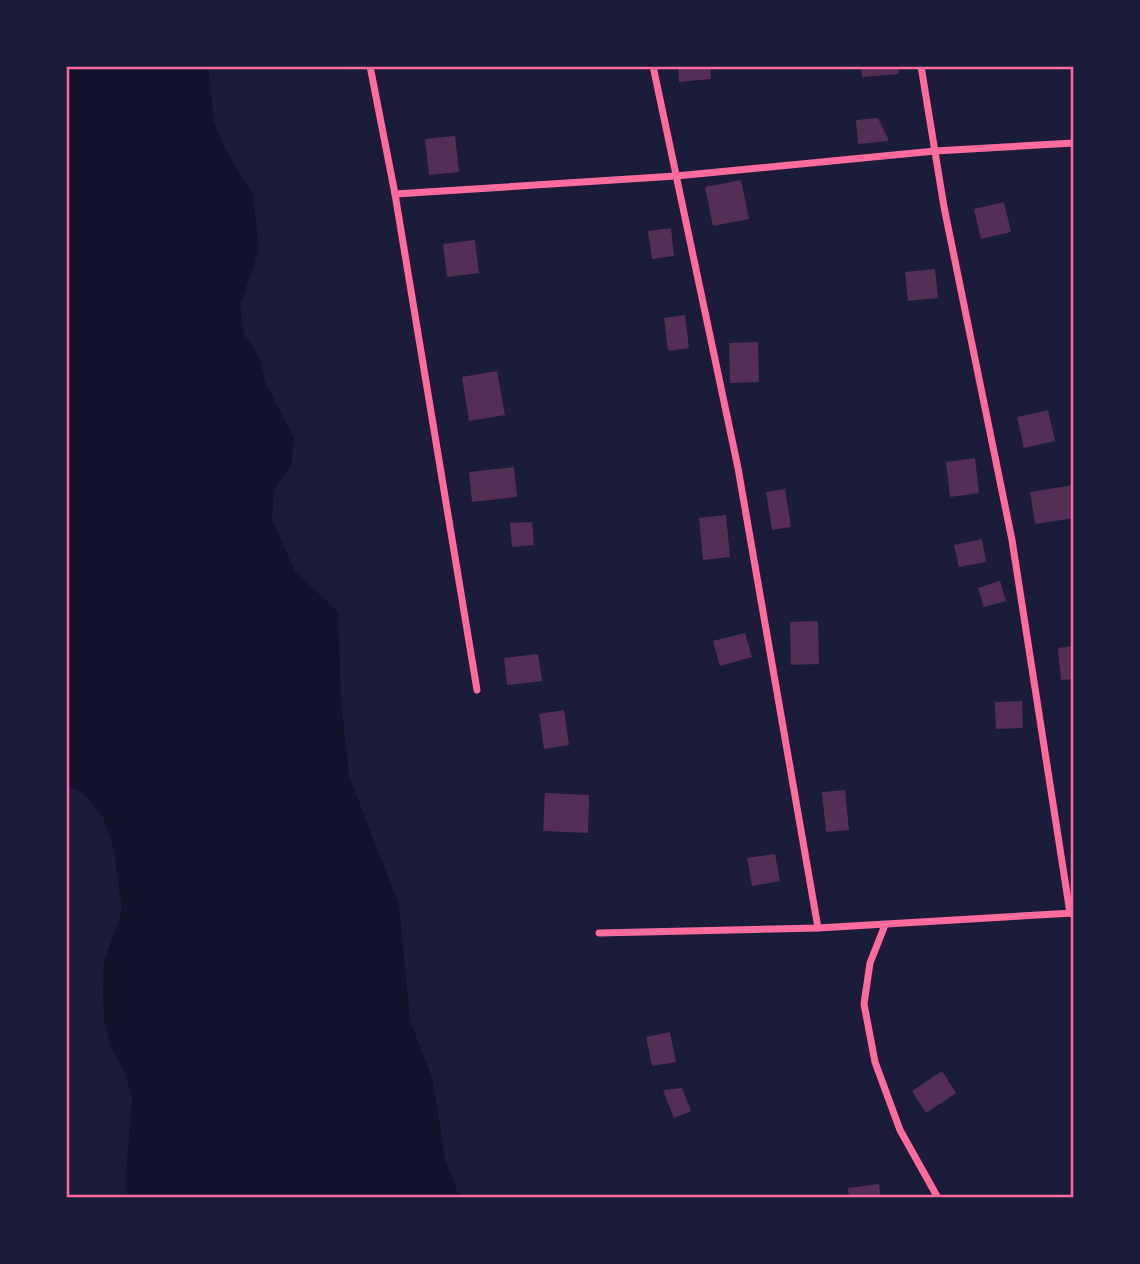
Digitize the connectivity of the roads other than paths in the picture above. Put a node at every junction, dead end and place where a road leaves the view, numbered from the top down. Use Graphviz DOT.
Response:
graph roads {
  1 [pos="370,66"];
  2 [pos="653,66"];
  3 [pos="921,66"];
  4 [pos="1073,143"];
  5 [pos="935,151"];
  6 [pos="676,177"];
  7 [pos="394,194"];
  8 [pos="477,690"];
  9 [pos="1072,913"];
  10 [pos="885,925"];
  11 [pos="818,928"];
  12 [pos="599,933"];
  13 [pos="935,1196"];
  1 -- 7 [label="street"];
  2 -- 6 [label="street"];
  3 -- 5 [label="street"];
  4 -- 5 [label="street"];
  5 -- 6 [label="street"];
  5 -- 9 [label="street"];
  6 -- 7 [label="street"];
  6 -- 11 [label="street"];
  7 -- 8 [label="street"];
  9 -- 10 [label="street"];
  10 -- 11 [label="street"];
  10 -- 13 [label="street"];
  11 -- 12 [label="street"];
}
